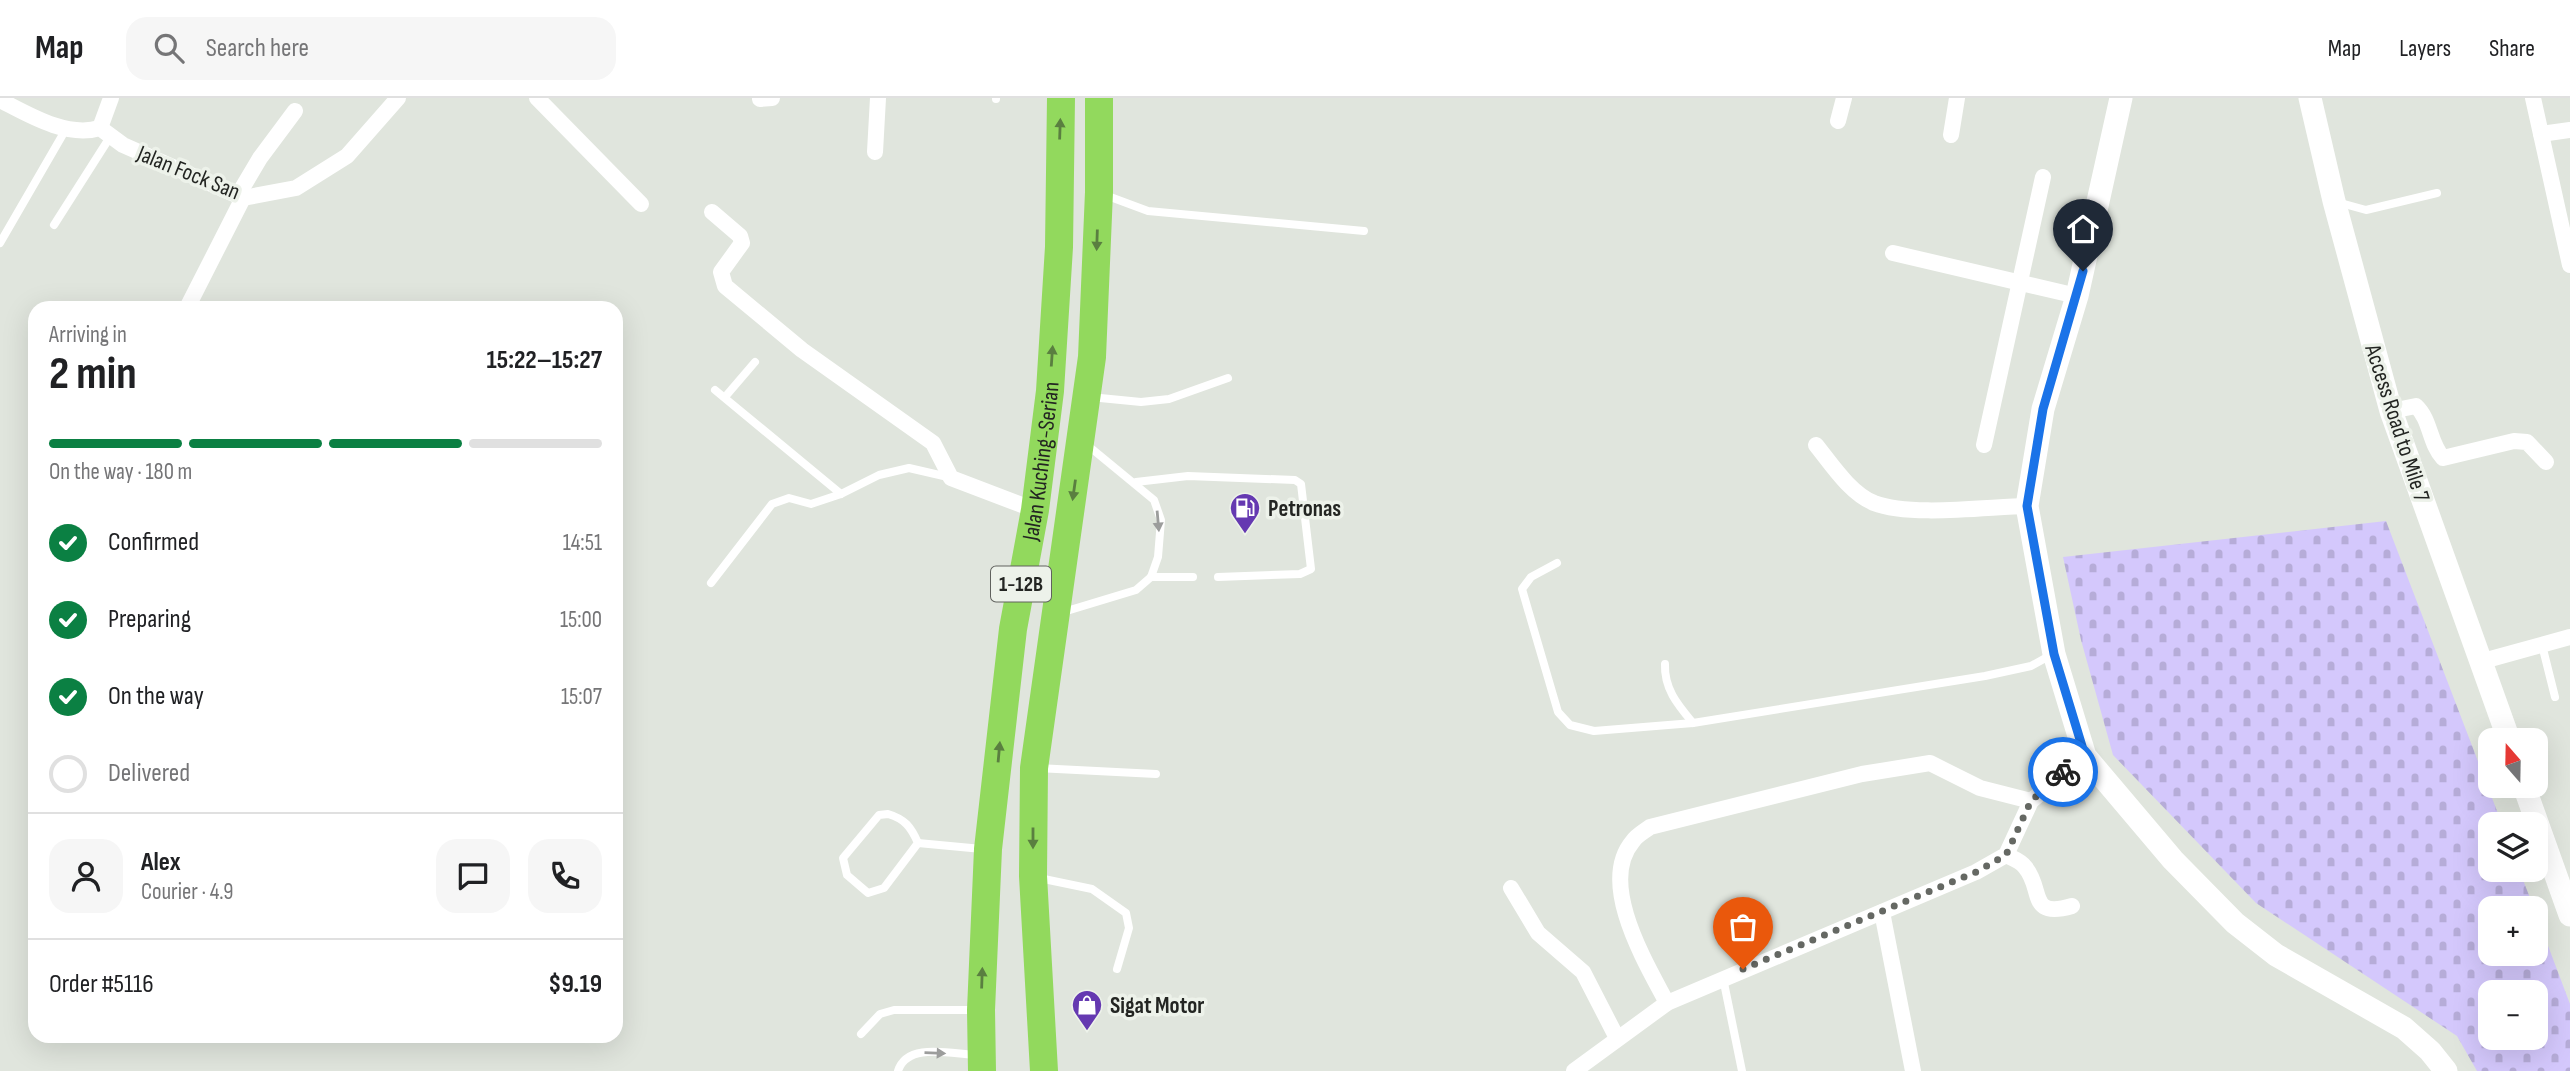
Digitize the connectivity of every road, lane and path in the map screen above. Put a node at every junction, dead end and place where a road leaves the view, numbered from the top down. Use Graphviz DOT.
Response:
graph roads {
  1 [pos="111,98"];
  2 [pos="398,98"];
  3 [pos="537,98"];
  4 [pos="772,98"];
  5 [pos="878,98"];
  6 [pos="1061,98"];
  7 [pos="1099,98"];
  8 [pos="1844,98"];
  9 [pos="1957,98"];
  10 [pos="2121,98"];
  11 [pos="2310,98"];
  12 [pos="2533,98"];
  13 [pos="760,99"];
  14 [pos="0,100"];
  15 [pos="295,111"];
  16 [pos="1838,121"];
  17 [pos="66,129"];
  18 [pos="2570,130"];
  19 [pos="105,132"];
  20 [pos="2541,134"];
  21 [pos="1951,135"];
  22 [pos="875,152"];
  23 [pos="2043,177"];
  24 [pos="1099,192"];
  25 [pos="2437,193"];
  26 [pos="240,197"];
  27 [pos="2334,201"];
  28 [pos="641,204"];
  29 [pos="712,212"];
  30 [pos="54,225"];
  31 [pos="1364,231"];
  32 [pos="0,243"];
  33 [pos="1894,253"];
  34 [pos="2570,265"];
  35 [pos="2018,282"];
  36 [pos="2077,296"];
  37 [pos="190,301"];
  38 [pos="755,362"];
  39 [pos="1228,378"];
  40 [pos="715,390"];
  41 [pos="725,397"];
  42 [pos="1087,397"];
  43 [pos="2390,411"];
  44 [pos="1081,440"];
  45 [pos="1816,445"];
  46 [pos="1984,445"];
  47 [pos="2546,462"];
  48 [pos="951,478"];
  49 [pos="1136,482"];
  50 [pos="841,495"];
  51 [pos="2027,506"];
  52 [pos="1035,510"];
  53 [pos="1557,563"];
  54 [pos="1151,577"];
  55 [pos="1193,577"];
  56 [pos="1218,577"];
  57 [pos="711,583"];
  58 [pos="1057,614"];
  59 [pos="2570,637"];
  60 [pos="2542,645"];
  61 [pos="2054,654"];
  62 [pos="2483,661"];
  63 [pos="1665,664"];
  64 [pos="2555,697"];
  65 [pos="1693,723"];
  66 [pos="2505,728"];
  67 [pos="2085,756"];
  68 [pos="1034,768"];
  69 [pos="1156,775"];
  70 [pos="2528,798"];
  71 [pos="2031,801"];
  72 [pos="918,843"];
  73 [pos="988,849"];
  74 [pos="2006,855"];
  75 [pos="1033,876"];
  76 [pos="1511,888"];
  77 [pos="2071,906"];
  78 [pos="1882,912"];
  79 [pos="2570,915"];
  80 [pos="1117,969"];
  81 [pos="1723,978"];
  82 [pos="1667,1003"];
  83 [pos="981,1010"];
  84 [pos="861,1034"];
  85 [pos="1617,1038"];
  86 [pos="981,1063"];
  87 [pos="898,1071"];
  88 [pos="1044,1071"];
  89 [pos="1574,1071"];
  90 [pos="1742,1071"];
  91 [pos="1913,1071"];
  92 [pos="2446,1071"];
  1 -- 19 [label="street"];
  2 -- 26 [label="street, Jalan Fock San"];
  3 -- 28 [label="street"];
  4 -- 13 [label="street"];
  5 -- 22 [label="street"];
  52 -- 6 [label="highway, Jalan Kuching-Serian / 1-12B, one-way"];
  7 -- 24 [label="highway, Jalan Kuching-Serian"];
  8 -- 16 [label="street"];
  9 -- 21 [label="street"];
  10 -- 36 [label="street"];
  11 -- 27 [label="street, Access Road to Mile 7"];
  12 -- 20 [label="street"];
  14 -- 17 [label="street, Jalan Fock San"];
  15 -- 26 [label="street"];
  17 -- 19 [label="street, Jalan Fock San"];
  17 -- 32 [label="lane"];
  18 -- 20 [label="street"];
  19 -- 26 [label="street, Jalan Fock San"];
  19 -- 30 [label="lane"];
  20 -- 34 [label="street"];
  23 -- 35 [label="street"];
  24 -- 31 [label="lane"];
  24 -- 42 [label="highway, Jalan Kuching-Serian, one-way"];
  25 -- 27 [label="lane"];
  26 -- 37 [label="street"];
  27 -- 43 [label="street, Access Road to Mile 7"];
  29 -- 48 [label="street"];
  33 -- 35 [label="street"];
  35 -- 36 [label="street"];
  35 -- 46 [label="street"];
  36 -- 51 [label="street"];
  38 -- 41 [label="lane"];
  39 -- 42 [label="lane"];
  40 -- 41 [label="lane"];
  41 -- 50 [label="lane"];
  42 -- 44 [label="highway, Jalan Kuching-Serian"];
  43 -- 47 [label="street"];
  43 -- 62 [label="street, Access Road to Mile 7"];
  44 -- 49 [label="lane"];
  44 -- 58 [label="highway, Jalan Kuching-Serian, one-way"];
  45 -- 51 [label="street"];
  48 -- 50 [label="lane"];
  48 -- 52 [label="street"];
  49 -- 54 [label="lane, one-way"];
  49 -- 56 [label="lane"];
  50 -- 57 [label="lane"];
  51 -- 61 [label="street"];
  73 -- 52 [label="highway, Jalan Kuching-Serian / 1-12B, one-way"];
  53 -- 65 [label="lane"];
  54 -- 55 [label="lane"];
  54 -- 58 [label="lane"];
  58 -- 68 [label="highway, Jalan Kuching-Serian"];
  59 -- 60 [label="street"];
  60 -- 62 [label="street"];
  60 -- 64 [label="lane"];
  61 -- 65 [label="lane"];
  61 -- 67 [label="street"];
  62 -- 66 [label="street, Access Road to Mile 7"];
  63 -- 65 [label="lane"];
  67 -- 71 [label="street"];
  67 -- 92 [label="street"];
  68 -- 69 [label="lane"];
  68 -- 75 [label="highway, Jalan Kuching-Serian, one-way"];
  70 -- 79 [label="street"];
  71 -- 74 [label="street"];
  71 -- 82 [label="street"];
  72 -- 72 [label="lane"];
  72 -- 73 [label="lane"];
  83 -- 73 [label="highway, Jalan Kuching-Serian / 1-12B, one-way"];
  74 -- 77 [label="street"];
  74 -- 78 [label="street"];
  75 -- 80 [label="lane"];
  75 -- 88 [label="highway, Jalan Kuching-Serian"];
  76 -- 85 [label="street"];
  78 -- 81 [label="street"];
  78 -- 91 [label="street"];
  81 -- 82 [label="street"];
  81 -- 90 [label="lane"];
  82 -- 85 [label="street"];
  83 -- 84 [label="lane"];
  83 -- 86 [label="highway, Jalan Kuching-Serian / 1-12B"];
  85 -- 89 [label="street"];
  87 -- 86 [label="lane, one-way"];
}
